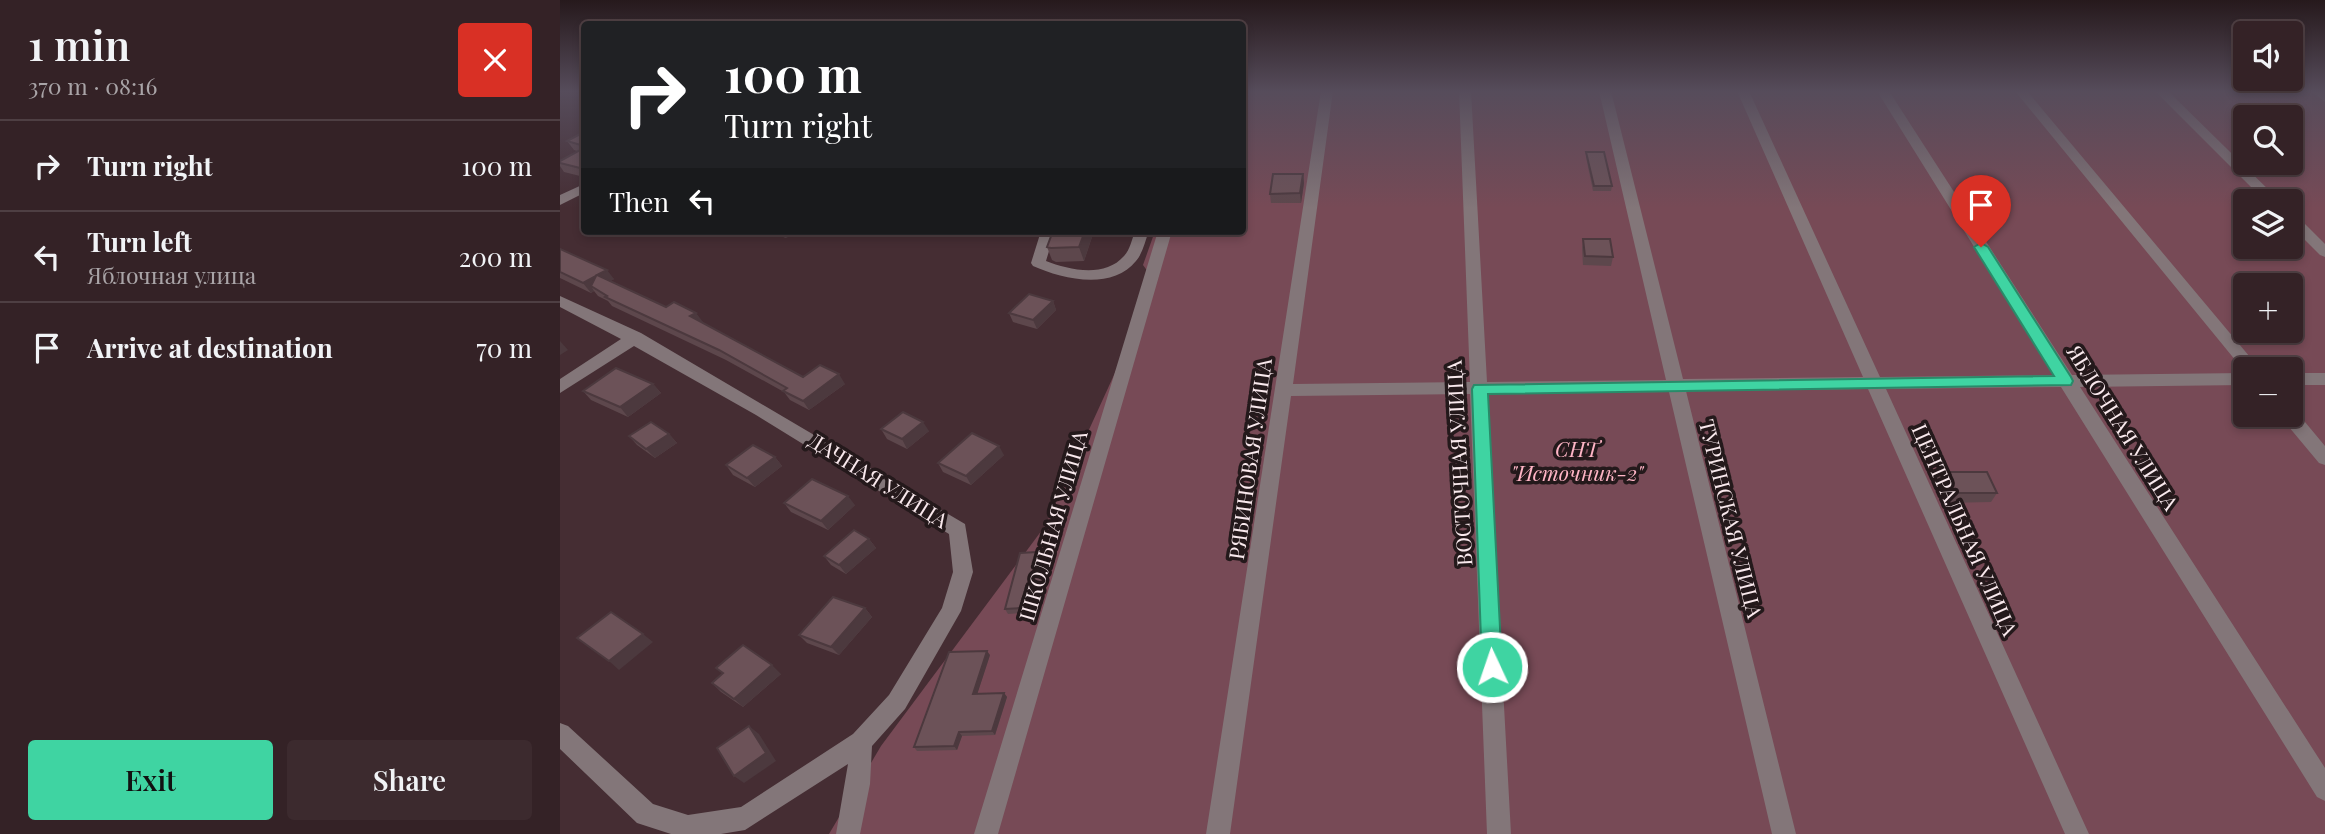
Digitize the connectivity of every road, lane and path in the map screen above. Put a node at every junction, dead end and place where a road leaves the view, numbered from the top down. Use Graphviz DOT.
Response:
graph roads {
  1 [pos="1322,130"];
  2 [pos="1467,130"];
  3 [pos="1614,130"];
  4 [pos="1760,130"];
  5 [pos="1907,130"];
  6 [pos="2053,130"];
  7 [pos="2201,130"];
  8 [pos="2261,189"];
  9 [pos="581,190"];
  10 [pos="560,201"];
  11 [pos="2303,231"];
  12 [pos="1047,235"];
  13 [pos="1140,235"];
  14 [pos="1164,235"];
  15 [pos="2325,252"];
  16 [pos="560,301"];
  17 [pos="635,337"];
  18 [pos="2242,357"];
  19 [pos="2233,379"];
  20 [pos="2303,379"];
  21 [pos="2325,379"];
  22 [pos="2065,381"];
  23 [pos="1873,383"];
  24 [pos="1674,386"];
  25 [pos="560,387"];
  26 [pos="1480,389"];
  27 [pos="1285,390"];
  28 [pos="2299,427"];
  29 [pos="2325,458"];
  30 [pos="560,734"];
  31 [pos="861,742"];
  32 [pos="2325,789"];
  33 [pos="848,834"];
  34 [pos="986,834"];
  35 [pos="1218,834"];
  36 [pos="1499,834"];
  37 [pos="1784,834"];
  38 [pos="2077,834"];
  1 -- 27 [label="street, РЯБИНОВАЯ УЛИЦА"];
  2 -- 26 [label="street, ВОСТОЧНАЯ УЛИЦА"];
  3 -- 24 [label="street, ТУРИНСКАЯ УЛИЦА"];
  4 -- 23 [label="street, ЦЕНТРАЛЬНАЯ УЛИЦА"];
  5 -- 22 [label="street, ЯБЛОЧНАЯ УЛИЦА"];
  6 -- 18 [label="street"];
  7 -- 8 [label="street"];
  9 -- 10 [label="street"];
  11 -- 15 [label="street"];
  12 -- 13 [label="street"];
  14 -- 34 [label="street, ШКОЛЬНАЯ УЛИЦА"];
  16 -- 17 [label="street, ДАЧНАЯ УЛИЦА"];
  17 -- 25 [label="street"];
  17 -- 31 [label="street, ДАЧНАЯ УЛИЦА"];
  19 -- 22 [label="street"];
  20 -- 21 [label="street"];
  22 -- 23 [label="street"];
  22 -- 32 [label="street, ЯБЛОЧНАЯ УЛИЦА"];
  23 -- 24 [label="street"];
  23 -- 38 [label="street, ЦЕНТРАЛЬНАЯ УЛИЦА"];
  24 -- 26 [label="street"];
  24 -- 37 [label="street, ТУРИНСКАЯ УЛИЦА"];
  26 -- 27 [label="street"];
  26 -- 36 [label="street, ВОСТОЧНАЯ УЛИЦА"];
  27 -- 35 [label="street, РЯБИНОВАЯ УЛИЦА"];
  28 -- 29 [label="street"];
  30 -- 31 [label="street, ДАЧНАЯ УЛИЦА"];
  31 -- 33 [label="street"];
}
